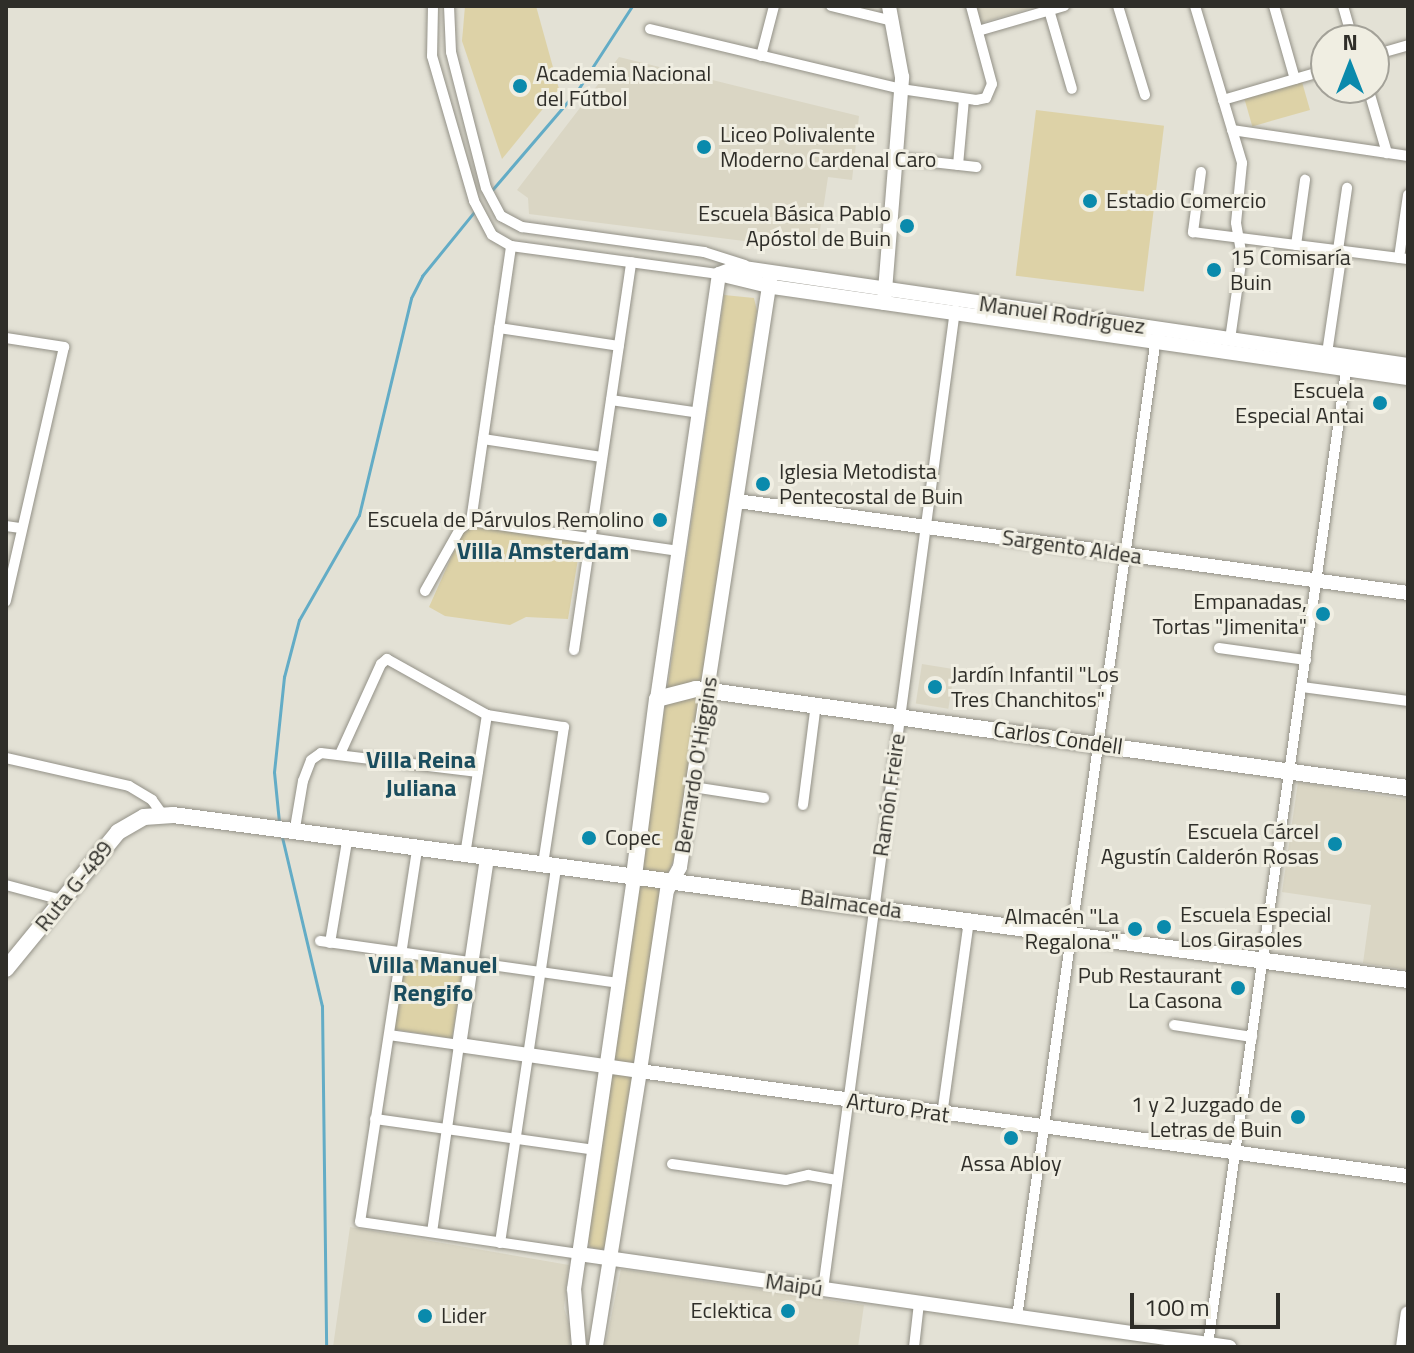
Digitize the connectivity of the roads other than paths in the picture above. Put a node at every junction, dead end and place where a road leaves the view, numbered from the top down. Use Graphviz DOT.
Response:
graph roads {
  1 [pos="433,6"];
  2 [pos="449,6"];
  3 [pos="774,6"];
  4 [pos="831,6"];
  5 [pos="889,6"];
  6 [pos="971,6"];
  7 [pos="1064,6"];
  8 [pos="1118,6"];
  9 [pos="1195,6"];
  10 [pos="1274,6"];
  11 [pos="1049,10"];
  12 [pos="893,21"];
  13 [pos="650,29"];
  14 [pos="978,31"];
  15 [pos="761,56"];
  16 [pos="1310,75"];
  17 [pos="1295,79"];
  18 [pos="901,89"];
  19 [pos="1072,89"];
  20 [pos="463,94"];
  21 [pos="1145,95"];
  22 [pos="964,99"];
  23 [pos="443,100"];
  24 [pos="1223,100"];
  25 [pos="1373,104"];
  26 [pos="1232,130"];
  27 [pos="1387,153"];
  28 [pos="1408,156"];
  29 [pos="896,158"];
  30 [pos="958,165"];
  31 [pos="976,167"];
  32 [pos="1201,172"];
  33 [pos="1305,180"];
  34 [pos="1347,188"];
  35 [pos="1408,195"];
  36 [pos="1240,238"];
  37 [pos="1296,245"];
  38 [pos="511,246"];
  39 [pos="1340,250"];
  40 [pos="1403,259"];
  41 [pos="631,262"];
  42 [pos="754,269"];
  43 [pos="719,274"];
  44 [pos="770,280"];
  45 [pos="884,296"];
  46 [pos="956,306"];
  47 [pos="499,328"];
  48 [pos="1156,335"];
  49 [pos="6,338"];
  50 [pos="1230,339"];
  51 [pos="619,346"];
  52 [pos="1326,360"];
  53 [pos="1347,362"];
  54 [pos="1408,365"];
  55 [pos="1408,378"];
  56 [pos="611,400"];
  57 [pos="700,413"];
  58 [pos="483,439"];
  59 [pos="602,457"];
  60 [pos="737,501"];
  61 [pos="471,521"];
  62 [pos="6,526"];
  63 [pos="927,527"];
  64 [pos="21,528"];
  65 [pos="590,538"];
  66 [pos="679,551"];
  67 [pos="1125,554"];
  68 [pos="1317,580"];
  69 [pos="425,591"];
  70 [pos="1408,593"];
  71 [pos="6,601"];
  72 [pos="1219,648"];
  73 [pos="574,650"];
  74 [pos="1306,660"];
  75 [pos="1302,687"];
  76 [pos="709,689"];
  77 [pos="657,699"];
  78 [pos="1408,701"];
  79 [pos="816,704"];
  80 [pos="487,715"];
  81 [pos="900,716"];
  82 [pos="1098,744"];
  83 [pos="340,754"];
  84 [pos="6,758"];
  85 [pos="1291,771"];
  86 [pos="478,772"];
  87 [pos="693,787"];
  88 [pos="1408,788"];
  89 [pos="764,798"];
  90 [pos="803,805"];
  91 [pos="163,815"];
  92 [pos="285,833"];
  93 [pos="347,841"];
  94 [pos="417,850"];
  95 [pos="465,855"];
  96 [pos="487,858"];
  97 [pos="549,866"];
  98 [pos="634,876"];
  99 [pos="673,879"];
  100 [pos="6,885"];
  101 [pos="62,900"];
  102 [pos="874,907"];
  103 [pos="972,920"];
  104 [pos="1072,934"];
  105 [pos="401,952"];
  106 [pos="1263,960"];
  107 [pos="471,962"];
  108 [pos="6,969"];
  109 [pos="540,972"];
  110 [pos="1408,980"];
  111 [pos="620,983"];
  112 [pos="1174,1025"];
  113 [pos="389,1035"];
  114 [pos="1252,1037"];
  115 [pos="459,1045"];
  116 [pos="528,1055"];
  117 [pos="607,1067"];
  118 [pos="640,1071"];
  119 [pos="847,1101"];
  120 [pos="946,1115"];
  121 [pos="375,1119"];
  122 [pos="1044,1128"];
  123 [pos="447,1129"];
  124 [pos="516,1139"];
  125 [pos="595,1150"];
  126 [pos="1236,1152"];
  127 [pos="672,1164"];
  128 [pos="1408,1176"];
  129 [pos="837,1180"];
  130 [pos="432,1232"];
  131 [pos="500,1243"];
  132 [pos="579,1254"];
  133 [pos="612,1260"];
  134 [pos="823,1289"];
  135 [pos="919,1303"];
  136 [pos="1408,1313"];
  137 [pos="1017,1317"];
  138 [pos="1208,1344"];
  139 [pos="579,1347"];
  140 [pos="596,1347"];
  141 [pos="914,1347"];
  142 [pos="1229,1347"];
  143 [pos="1403,1347"];
  1 -- 23 [label="street"];
  2 -- 20 [label="street"];
  3 -- 15 [label="street"];
  4 -- 12 [label="street"];
  5 -- 12 [label="main road"];
  6 -- 14 [label="street"];
  7 -- 11 [label="street"];
  8 -- 21 [label="street"];
  9 -- 24 [label="street"];
  10 -- 17 [label="street"];
  11 -- 14 [label="street"];
  11 -- 19 [label="street"];
  12 -- 18 [label="main road"];
  13 -- 15 [label="street"];
  14 -- 22 [label="street"];
  15 -- 18 [label="street"];
  16 -- 17 [label="street"];
  17 -- 24 [label="street"];
  18 -- 22 [label="street"];
  18 -- 29 [label="main road"];
  20 -- 23 [label="street"];
  20 -- 42 [label="street"];
  22 -- 30 [label="street"];
  23 -- 38 [label="street"];
  24 -- 26 [label="street"];
  25 -- 27 [label="street"];
  26 -- 27 [label="street"];
  26 -- 36 [label="street"];
  27 -- 28 [label="street"];
  29 -- 30 [label="street"];
  29 -- 45 [label="main road"];
  30 -- 31 [label="street"];
  32 -- 36 [label="street"];
  33 -- 37 [label="street"];
  34 -- 39 [label="street"];
  35 -- 40 [label="street"];
  36 -- 37 [label="street"];
  36 -- 50 [label="street"];
  37 -- 39 [label="street"];
  38 -- 41 [label="street, Manuel Rodríguez"];
  38 -- 47 [label="street"];
  39 -- 40 [label="street"];
  39 -- 52 [label="street"];
  41 -- 43 [label="street, Manuel Rodríguez"];
  41 -- 51 [label="street"];
  42 -- 43 [label="main road, Manuel Rodríguez"];
  42 -- 44 [label="main road, Manuel Rodríguez"];
  43 -- 44 [label="main road, Manuel Rodríguez"];
  43 -- 57 [label="main road"];
  44 -- 45 [label="main road, Manuel Rodríguez"];
  44 -- 60 [label="main road, Bernardo O'Higgins"];
  45 -- 46 [label="main road, Manuel Rodríguez"];
  46 -- 48 [label="main road, Manuel Rodríguez"];
  46 -- 63 [label="street, Ramón Freire"];
  47 -- 51 [label="street"];
  47 -- 58 [label="street"];
  48 -- 50 [label="main road, Manuel Rodríguez"];
  48 -- 52 [label="main road, Manuel Rodríguez"];
  48 -- 67 [label="street"];
  49 -- 64 [label="street"];
  50 -- 52 [label="main road, Manuel Rodríguez"];
  51 -- 56 [label="street"];
  52 -- 53 [label="main road, Manuel Rodríguez"];
  53 -- 54 [label="main road, Manuel Rodríguez"];
  53 -- 55 [label="main road, Manuel Rodríguez"];
  53 -- 68 [label="street"];
  56 -- 57 [label="street"];
  56 -- 59 [label="street"];
  57 -- 66 [label="main road"];
  58 -- 59 [label="street"];
  58 -- 61 [label="street"];
  59 -- 65 [label="street"];
  60 -- 63 [label="main road, Sargento Aldea"];
  60 -- 76 [label="main road, Bernardo O'Higgins"];
  61 -- 65 [label="street"];
  61 -- 69 [label="street"];
  62 -- 64 [label="street"];
  63 -- 67 [label="main road, Sargento Aldea"];
  63 -- 81 [label="street, Ramón Freire"];
  64 -- 71 [label="street"];
  65 -- 66 [label="street"];
  65 -- 73 [label="street"];
  66 -- 77 [label="main road"];
  67 -- 68 [label="main road, Sargento Aldea"];
  67 -- 82 [label="street"];
  68 -- 70 [label="main road, Sargento Aldea"];
  68 -- 74 [label="street"];
  72 -- 74 [label="street"];
  74 -- 75 [label="street"];
  75 -- 78 [label="street"];
  75 -- 85 [label="street"];
  76 -- 77 [label="main road, Carlos Condell"];
  76 -- 79 [label="main road, Carlos Condell"];
  76 -- 87 [label="main road, Bernardo O'Higgins"];
  77 -- 98 [label="main road"];
  79 -- 81 [label="main road, Carlos Condell"];
  79 -- 90 [label="street"];
  80 -- 83 [label="street"];
  80 -- 86 [label="street"];
  80 -- 97 [label="street"];
  81 -- 82 [label="main road, Carlos Condell"];
  81 -- 102 [label="street, Ramón Freire"];
  82 -- 85 [label="main road, Carlos Condell"];
  82 -- 104 [label="street"];
  83 -- 86 [label="street"];
  83 -- 92 [label="street"];
  84 -- 91 [label="street"];
  85 -- 88 [label="main road, Carlos Condell"];
  85 -- 106 [label="street"];
  86 -- 95 [label="street"];
  87 -- 89 [label="street"];
  87 -- 99 [label="main road, Bernardo O'Higgins"];
  91 -- 92 [label="main road, Ruta G-489"];
  91 -- 101 [label="main road, Ruta G-489"];
  92 -- 93 [label="main road, Balmaceda"];
  93 -- 94 [label="main road, Balmaceda"];
  93 -- 105 [label="street"];
  94 -- 95 [label="main road, Balmaceda"];
  94 -- 105 [label="street"];
  95 -- 96 [label="main road, Balmaceda"];
  96 -- 97 [label="main road, Balmaceda"];
  96 -- 107 [label="main road"];
  97 -- 98 [label="main road, Balmaceda"];
  97 -- 109 [label="street"];
  98 -- 99 [label="main road, Balmaceda"];
  98 -- 111 [label="main road"];
  99 -- 102 [label="main road, Balmaceda"];
  99 -- 118 [label="main road, Bernardo O'Higgins"];
  100 -- 101 [label="street"];
  101 -- 108 [label="main road, Ruta G-489"];
  102 -- 103 [label="main road, Balmaceda"];
  102 -- 119 [label="street, Ramón Freire"];
  103 -- 104 [label="main road, Balmaceda"];
  103 -- 120 [label="street"];
  104 -- 106 [label="main road, Balmaceda"];
  104 -- 122 [label="street"];
  105 -- 107 [label="street"];
  105 -- 113 [label="street"];
  106 -- 110 [label="main road, Balmaceda"];
  106 -- 114 [label="street"];
  107 -- 109 [label="street"];
  107 -- 115 [label="main road"];
  109 -- 111 [label="street"];
  109 -- 116 [label="street"];
  111 -- 117 [label="main road"];
  112 -- 114 [label="street"];
  113 -- 115 [label="street, Arturo Prat"];
  113 -- 121 [label="street"];
  114 -- 126 [label="street"];
  115 -- 116 [label="main road, Arturo Prat"];
  115 -- 123 [label="street"];
  116 -- 117 [label="main road, Arturo Prat"];
  116 -- 124 [label="street"];
  117 -- 118 [label="main road, Arturo Prat"];
  117 -- 125 [label="main road"];
  118 -- 119 [label="main road, Arturo Prat"];
  118 -- 133 [label="main road, Bernardo O'Higgins"];
  119 -- 120 [label="main road, Arturo Prat"];
  119 -- 129 [label="street, Ramón Freire"];
  120 -- 122 [label="main road, Arturo Prat"];
  121 -- 123 [label="street"];
  121 -- 130 [label="street, Maipú"];
  122 -- 126 [label="main road, Arturo Prat"];
  122 -- 137 [label="street"];
  123 -- 124 [label="street"];
  123 -- 130 [label="street"];
  124 -- 125 [label="street"];
  124 -- 131 [label="street"];
  125 -- 132 [label="main road"];
  126 -- 128 [label="main road, Arturo Prat"];
  126 -- 138 [label="street"];
  127 -- 129 [label="street"];
  129 -- 134 [label="street, Ramón Freire"];
  130 -- 131 [label="street, Maipú"];
  131 -- 132 [label="street, Maipú"];
  132 -- 133 [label="main road, Maipú"];
  132 -- 139 [label="main road"];
  133 -- 134 [label="main road, Maipú"];
  133 -- 140 [label="main road, Bernardo O'Higgins"];
  134 -- 135 [label="main road, Maipú"];
  135 -- 137 [label="main road, Maipú"];
  135 -- 141 [label="street"];
  136 -- 143 [label="main road"];
  137 -- 138 [label="main road, Maipú"];
  138 -- 142 [label="main road, Maipú"];
}
